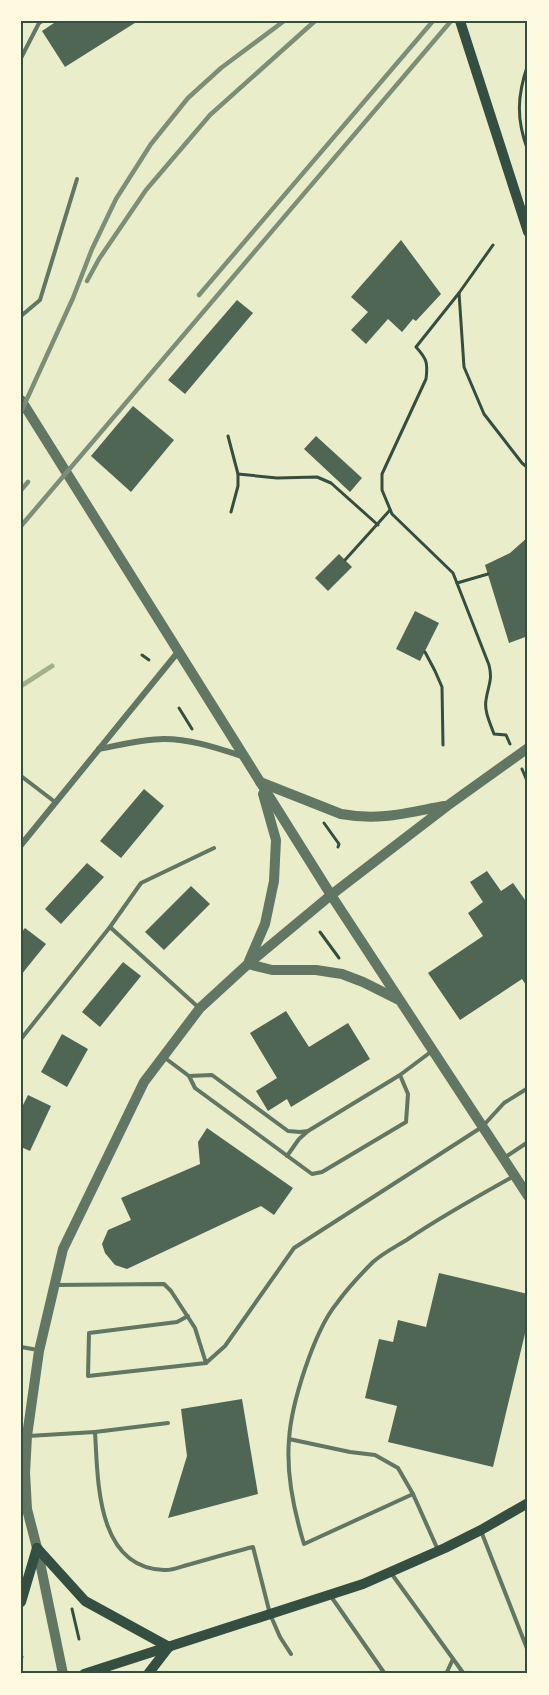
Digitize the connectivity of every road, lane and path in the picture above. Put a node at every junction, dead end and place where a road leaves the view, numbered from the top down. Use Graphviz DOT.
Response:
graph roads {
  1 [pos="42,21"];
  2 [pos="460,21"];
  3 [pos="21,58"];
  4 [pos="528,64"];
  5 [pos="528,151"];
  6 [pos="76,179"];
  7 [pos="528,231"];
  8 [pos="493,245"];
  9 [pos="459,293"];
  10 [pos="21,316"];
  11 [pos="21,400"];
  12 [pos="228,436"];
  13 [pos="528,468"];
  14 [pos="238,474"];
  15 [pos="390,510"];
  16 [pos="231,512"];
  17 [pos="378,525"];
  18 [pos="345,560"];
  19 [pos="488,574"];
  20 [pos="457,583"];
  21 [pos="178,651"];
  22 [pos="425,652"];
  23 [pos="142,655"];
  24 [pos="149,660"];
  25 [pos="179,708"];
  26 [pos="506,735"];
  27 [pos="198,738"];
  28 [pos="443,745"];
  29 [pos="528,748"];
  30 [pos="99,749"];
  31 [pos="244,756"];
  32 [pos="21,776"];
  33 [pos="260,782"];
  34 [pos="56,802"];
  35 [pos="447,806"];
  36 [pos="320,817"];
  37 [pos="21,845"];
  38 [pos="338,847"];
  39 [pos="214,848"];
  40 [pos="331,895"];
  41 [pos="110,927"];
  42 [pos="320,932"];
  43 [pos="339,958"];
  44 [pos="248,964"];
  45 [pos="399,1000"];
  46 [pos="200,1008"];
  47 [pos="21,1039"];
  48 [pos="433,1051"];
  49 [pos="163,1056"];
  50 [pos="400,1075"];
  51 [pos="189,1076"];
  52 [pos="528,1088"];
  53 [pos="482,1127"];
  54 [pos="308,1131"];
  55 [pos="528,1142"];
  56 [pos="287,1156"];
  57 [pos="504,1159"];
  58 [pos="515,1176"];
  59 [pos="528,1196"];
  60 [pos="54,1285"];
  61 [pos="188,1316"];
  62 [pos="21,1347"];
  63 [pos="39,1350"];
  64 [pos="206,1363"];
  65 [pos="168,1423"];
  66 [pos="96,1432"];
  67 [pos="27,1436"];
  68 [pos="288,1439"];
  69 [pos="413,1494"];
  70 [pos="528,1503"];
  71 [pos="481,1530"];
  72 [pos="37,1548"];
  73 [pos="438,1551"];
  74 [pos="390,1572"];
  75 [pos="330,1595"];
  76 [pos="21,1602"];
  77 [pos="71,1606"];
  78 [pos="270,1614"];
  79 [pos="77,1637"];
  80 [pos="169,1647"];
  81 [pos="528,1651"];
  82 [pos="291,1654"];
  83 [pos="453,1659"];
  84 [pos="63,1674"];
  85 [pos="84,1674"];
  86 [pos="148,1674"];
  87 [pos="385,1674"];
  88 [pos="446,1674"];
  89 [pos="464,1674"];
  1 -- 3 [label="lane"];
  2 -- 7 [label="main road"];
  4 -- 5 [label="path"];
  6 -- 10 [label="lane"];
  8 -- 9 [label="path"];
  9 -- 13 [label="path"];
  9 -- 15 [label="path"];
  11 -- 21 [label="street"];
  12 -- 14 [label="path"];
  14 -- 16 [label="path"];
  14 -- 17 [label="path"];
  15 -- 17 [label="path"];
  15 -- 20 [label="path"];
  17 -- 18 [label="path"];
  19 -- 20 [label="path"];
  20 -- 26 [label="path"];
  21 -- 30 [label="street"];
  21 -- 31 [label="street"];
  22 -- 28 [label="path"];
  23 -- 24 [label="path"];
  25 -- 27 [label="path"];
  29 -- 35 [label="street"];
  30 -- 31 [label="street"];
  30 -- 34 [label="street"];
  31 -- 33 [label="street"];
  32 -- 34 [label="lane"];
  33 -- 35 [label="street"];
  33 -- 40 [label="street"];
  33 -- 44 [label="street"];
  34 -- 37 [label="street"];
  35 -- 40 [label="street"];
  36 -- 38 [label="path"];
  39 -- 41 [label="lane"];
  40 -- 44 [label="street"];
  40 -- 45 [label="street"];
  41 -- 46 [label="lane"];
  41 -- 47 [label="lane"];
  42 -- 43 [label="path"];
  44 -- 45 [label="street"];
  44 -- 46 [label="street"];
  45 -- 48 [label="street"];
  46 -- 49 [label="street"];
  48 -- 50 [label="lane"];
  48 -- 53 [label="street"];
  49 -- 51 [label="lane"];
  49 -- 60 [label="street"];
  50 -- 54 [label="lane"];
  50 -- 56 [label="lane"];
  51 -- 54 [label="lane"];
  51 -- 56 [label="lane"];
  52 -- 53 [label="lane"];
  53 -- 57 [label="street"];
  53 -- 64 [label="lane"];
  54 -- 56 [label="lane"];
  55 -- 57 [label="lane"];
  57 -- 58 [label="street"];
  58 -- 59 [label="street"];
  58 -- 68 [label="lane"];
  60 -- 61 [label="lane"];
  60 -- 63 [label="street"];
  61 -- 64 [label="lane"];
  61 -- 64 [label="lane"];
  62 -- 63 [label="lane"];
  63 -- 67 [label="street"];
  65 -- 66 [label="lane"];
  66 -- 67 [label="lane"];
  66 -- 78 [label="lane"];
  67 -- 72 [label="street"];
  68 -- 69 [label="lane"];
  68 -- 69 [label="lane"];
  69 -- 73 [label="lane"];
  70 -- 71 [label="main road"];
  71 -- 73 [label="main road"];
  71 -- 81 [label="lane"];
  72 -- 76 [label="main road"];
  72 -- 80 [label="main road"];
  72 -- 84 [label="street"];
  73 -- 74 [label="main road"];
  74 -- 75 [label="main road"];
  74 -- 83 [label="lane"];
  75 -- 78 [label="main road"];
  75 -- 87 [label="lane"];
  77 -- 79 [label="path"];
  78 -- 80 [label="main road"];
  78 -- 82 [label="lane"];
  80 -- 85 [label="main road"];
  80 -- 86 [label="main road"];
  83 -- 88 [label="lane"];
  83 -- 89 [label="lane"];
}
